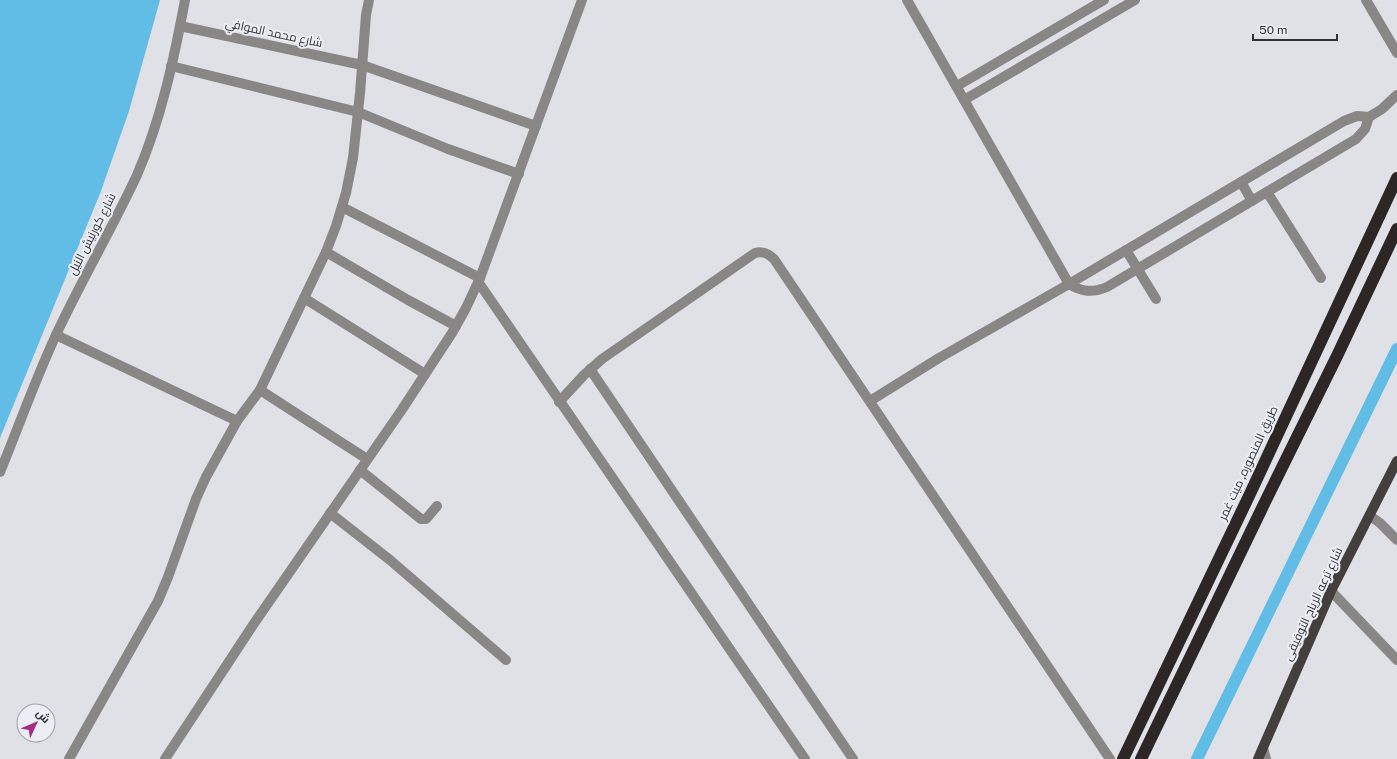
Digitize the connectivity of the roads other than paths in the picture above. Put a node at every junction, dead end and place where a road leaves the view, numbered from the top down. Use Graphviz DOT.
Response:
graph roads {
  1 [pos="185,0"];
  2 [pos="369,0"];
  3 [pos="582,0"];
  4 [pos="907,0"];
  5 [pos="1104,0"];
  6 [pos="1135,0"];
  7 [pos="1366,0"];
  8 [pos="180,26"];
  9 [pos="1397,53"];
  10 [pos="362,65"];
  11 [pos="172,66"];
  12 [pos="956,86"];
  13 [pos="1397,96"];
  14 [pos="964,100"];
  15 [pos="358,112"];
  16 [pos="1369,117"];
  17 [pos="536,126"];
  18 [pos="519,174"];
  19 [pos="1397,178"];
  20 [pos="1241,182"];
  21 [pos="1267,192"];
  22 [pos="1394,192"];
  23 [pos="1252,201"];
  24 [pos="342,207"];
  25 [pos="1397,229"];
  26 [pos="1126,250"];
  27 [pos="326,252"];
  28 [pos="1138,269"];
  29 [pos="1321,278"];
  30 [pos="480,281"];
  31 [pos="1069,284"];
  32 [pos="304,298"];
  33 [pos="1156,299"];
  34 [pos="456,326"];
  35 [pos="56,335"];
  36 [pos="590,369"];
  37 [pos="425,374"];
  38 [pos="260,390"];
  39 [pos="870,401"];
  40 [pos="559,402"];
  41 [pos="238,421"];
  42 [pos="367,459"];
  43 [pos="1397,461"];
  44 [pos="360,470"];
  45 [pos="0,472"];
  46 [pos="437,506"];
  47 [pos="330,513"];
  48 [pos="1370,516"];
  49 [pos="1397,540"];
  50 [pos="1331,591"];
  51 [pos="506,660"];
  52 [pos="1397,660"];
  53 [pos="1262,748"];
  54 [pos="69,759"];
  55 [pos="165,759"];
  56 [pos="805,759"];
  57 [pos="853,759"];
  58 [pos="1110,759"];
  59 [pos="1123,759"];
  60 [pos="1141,759"];
  61 [pos="1258,759"];
  62 [pos="1266,759"];
  1 -- 8 [label="street, شارع كورنيش النيل"];
  2 -- 10 [label="street"];
  3 -- 17 [label="street"];
  4 -- 12 [label="street"];
  5 -- 12 [label="street"];
  6 -- 14 [label="street"];
  7 -- 9 [label="street"];
  8 -- 10 [label="street, شارع محمد الموافي"];
  8 -- 11 [label="street, شارع كورنيش النيل"];
  10 -- 15 [label="street"];
  10 -- 17 [label="street, شارع محمد الموافي"];
  11 -- 15 [label="street"];
  11 -- 35 [label="street, شارع كورنيش النيل"];
  12 -- 14 [label="street"];
  13 -- 16 [label="street"];
  14 -- 31 [label="street"];
  15 -- 18 [label="street"];
  15 -- 24 [label="street"];
  16 -- 20 [label="street"];
  16 -- 21 [label="street"];
  17 -- 18 [label="street"];
  18 -- 30 [label="street"];
  19 -- 22 [label="highway, طريق المنصوره, ميت غمر"];
  20 -- 23 [label="street"];
  20 -- 26 [label="street"];
  21 -- 23 [label="street"];
  21 -- 29 [label="street"];
  22 -- 59 [label="highway, طريق المنصوره, ميت غمر"];
  23 -- 28 [label="street"];
  24 -- 27 [label="street"];
  24 -- 30 [label="street"];
  25 -- 60 [label="highway"];
  26 -- 28 [label="street"];
  26 -- 31 [label="street"];
  27 -- 32 [label="street"];
  27 -- 34 [label="street"];
  28 -- 31 [label="street"];
  28 -- 33 [label="street"];
  30 -- 34 [label="street"];
  30 -- 40 [label="street"];
  31 -- 39 [label="street"];
  32 -- 37 [label="street"];
  32 -- 38 [label="street"];
  34 -- 37 [label="street"];
  35 -- 41 [label="street"];
  35 -- 45 [label="street, شارع كورنيش النيل"];
  36 -- 39 [label="street"];
  36 -- 40 [label="street"];
  36 -- 57 [label="street"];
  37 -- 42 [label="street"];
  38 -- 41 [label="street"];
  38 -- 42 [label="street"];
  39 -- 58 [label="street"];
  40 -- 56 [label="street"];
  41 -- 54 [label="street"];
  42 -- 44 [label="street"];
  43 -- 48 [label="main road, شارع ترعه الرياح التوفيقى"];
  44 -- 46 [label="street"];
  44 -- 47 [label="street"];
  47 -- 51 [label="street"];
  47 -- 55 [label="street"];
  48 -- 49 [label="street"];
  48 -- 50 [label="main road, شارع ترعه الرياح التوفيقى"];
  50 -- 52 [label="street"];
  50 -- 53 [label="main road, شارع ترعه الرياح التوفيقى"];
  53 -- 61 [label="main road, شارع ترعه الرياح التوفيقى"];
  53 -- 62 [label="street"];
}
